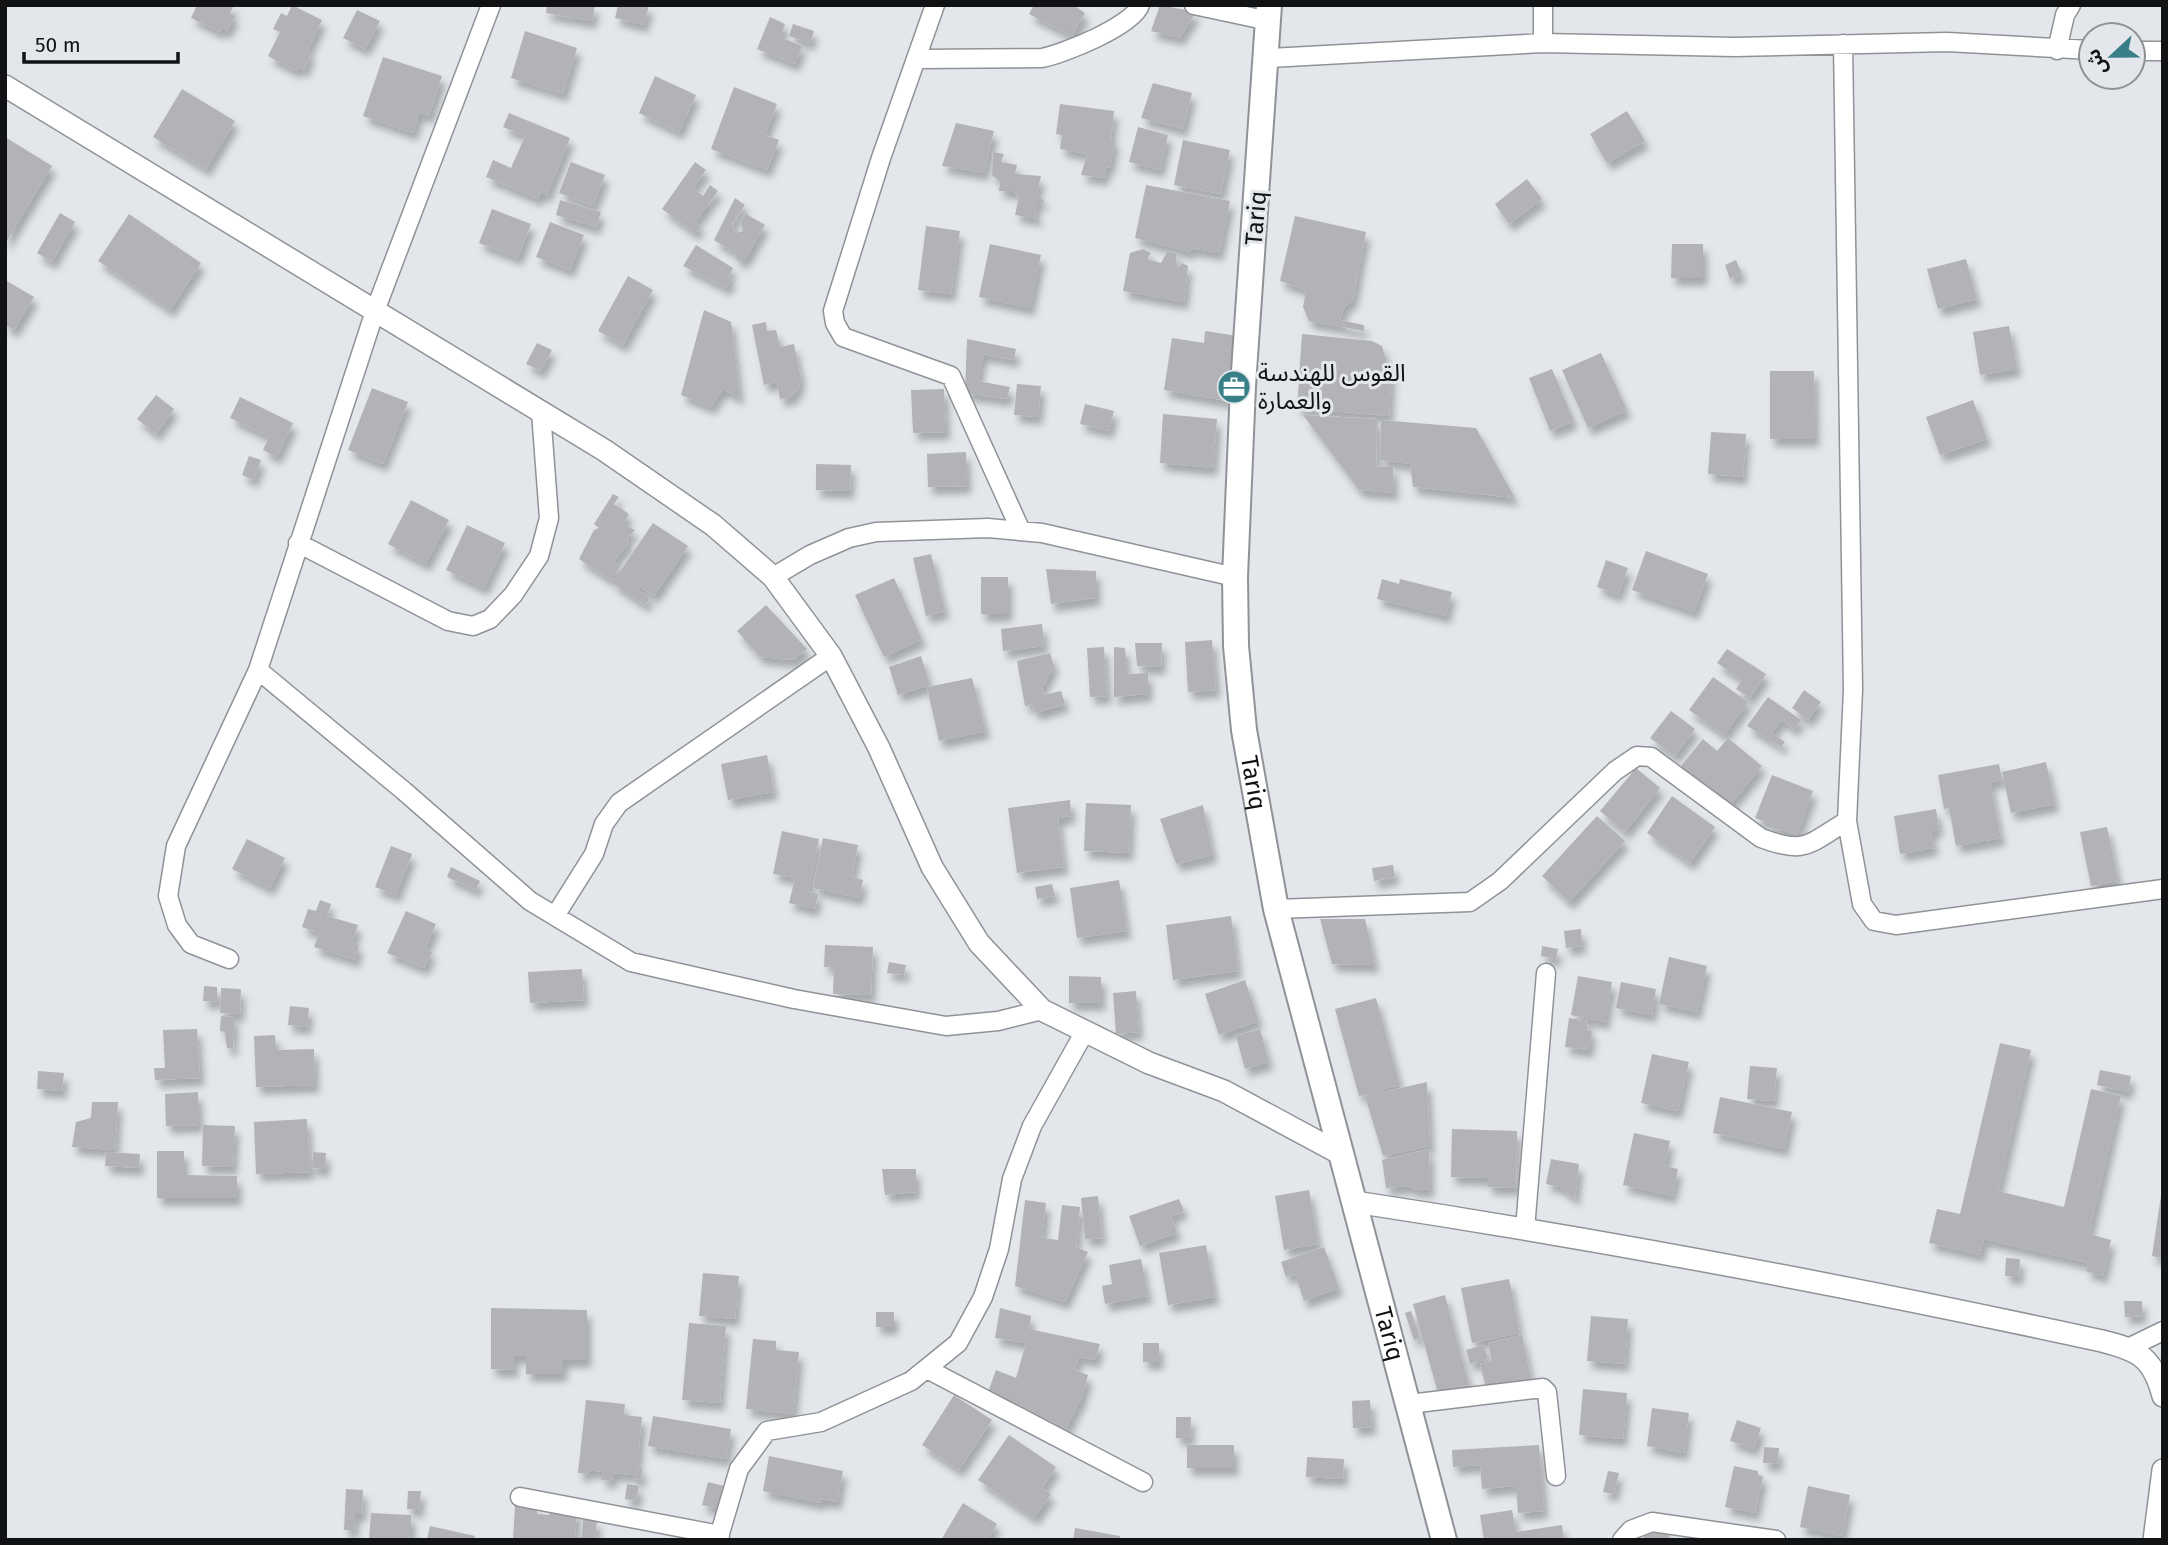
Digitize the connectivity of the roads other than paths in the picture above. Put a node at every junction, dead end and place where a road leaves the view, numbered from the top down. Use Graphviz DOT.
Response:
graph roads {
  1 [pos="491,5"];
  2 [pos="935,5"];
  3 [pos="1140,5"];
  4 [pos="1195,5"];
  5 [pos="1543,5"];
  6 [pos="2071,5"];
  7 [pos="1269,13"];
  8 [pos="1543,43"];
  9 [pos="1843,44"];
  10 [pos="2057,50"];
  11 [pos="2077,50"];
  12 [pos="1268,58"];
  13 [pos="916,59"];
  14 [pos="5,86"];
  15 [pos="375,311"];
  16 [pos="541,411"];
  17 [pos="1020,529"];
  18 [pos="298,543"];
  19 [pos="1235,577"];
  20 [pos="773,578"];
  21 [pos="831,656"];
  22 [pos="258,670"];
  23 [pos="1847,821"];
  24 [pos="2163,889"];
  25 [pos="1276,909"];
  26 [pos="555,916"];
  27 [pos="229,959"];
  28 [pos="1546,973"];
  29 [pos="1042,1010"];
  30 [pos="1084,1032"];
  31 [pos="1339,1153"];
  32 [pos="1355,1202"];
  33 [pos="1525,1229"];
  34 [pos="2163,1331"];
  35 [pos="2129,1348"];
  36 [pos="929,1370"];
  37 [pos="2163,1396"];
  38 [pos="1409,1404"];
  39 [pos="2163,1470"];
  40 [pos="1556,1476"];
  41 [pos="1143,1482"];
  42 [pos="520,1497"];
  43 [pos="719,1537"];
  44 [pos="1444,1540"];
  45 [pos="1622,1540"];
  46 [pos="1776,1540"];
  47 [pos="2154,1540"];
  1 -- 15 [label="street"];
  2 -- 13 [label="street"];
  3 -- 13 [label="street"];
  4 -- 7 [label="street"];
  5 -- 8 [label="street"];
  6 -- 10 [label="street"];
  7 -- 12 [label="main road, Tariq"];
  8 -- 9 [label="street"];
  8 -- 12 [label="street"];
  9 -- 10 [label="street"];
  9 -- 23 [label="street"];
  10 -- 11 [label="street"];
  12 -- 19 [label="main road, Tariq"];
  13 -- 17 [label="street"];
  14 -- 15 [label="street"];
  15 -- 16 [label="street"];
  15 -- 18 [label="street"];
  16 -- 18 [label="street"];
  16 -- 20 [label="street"];
  17 -- 19 [label="street"];
  17 -- 20 [label="street"];
  18 -- 22 [label="street"];
  19 -- 25 [label="main road, Tariq"];
  20 -- 21 [label="street"];
  21 -- 26 [label="street"];
  21 -- 29 [label="street"];
  22 -- 26 [label="street"];
  22 -- 27 [label="street"];
  23 -- 24 [label="street"];
  23 -- 25 [label="street"];
  25 -- 31 [label="main road, Tariq"];
  26 -- 29 [label="street"];
  28 -- 33 [label="street"];
  29 -- 30 [label="street"];
  30 -- 31 [label="street"];
  30 -- 36 [label="street"];
  31 -- 32 [label="main road, Tariq"];
  32 -- 33 [label="street"];
  32 -- 38 [label="main road, Tariq"];
  33 -- 35 [label="street"];
  34 -- 35 [label="street"];
  35 -- 37 [label="street"];
  36 -- 41 [label="street"];
  36 -- 43 [label="street"];
  38 -- 40 [label="street"];
  38 -- 44 [label="main road, Tariq"];
  39 -- 47 [label="street"];
  42 -- 43 [label="street"];
  45 -- 46 [label="street"];
}
